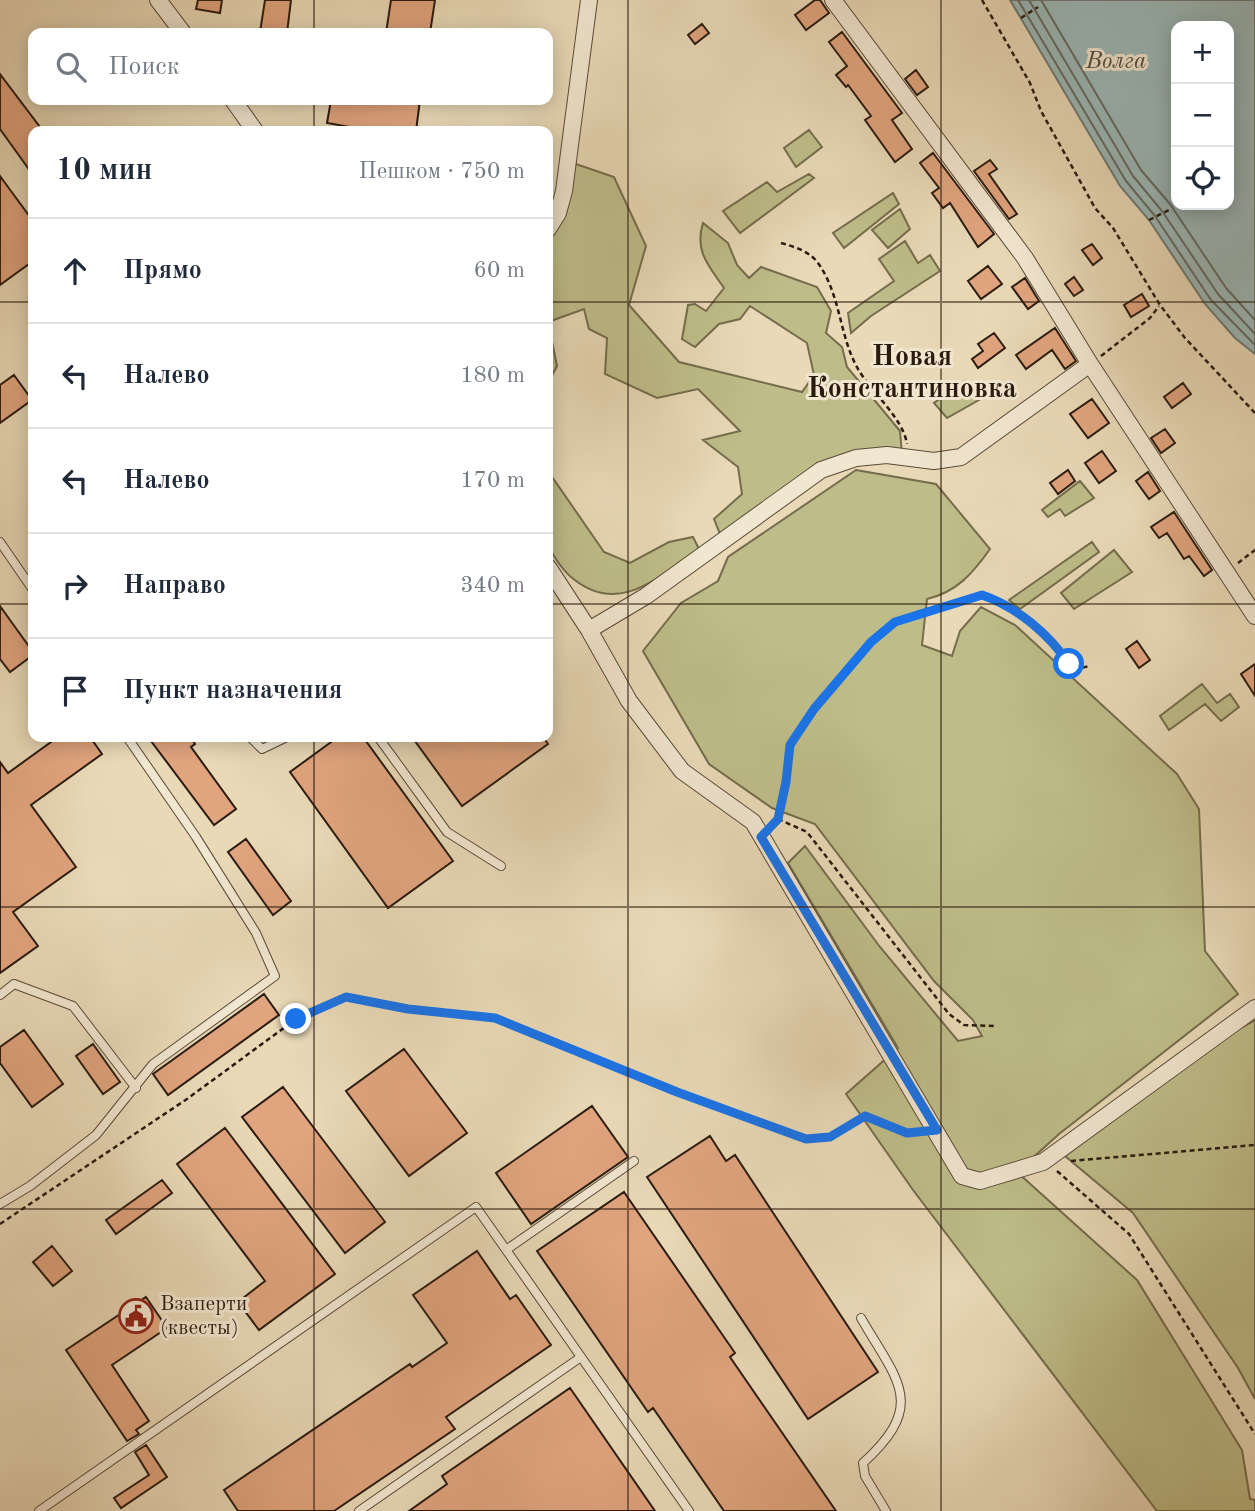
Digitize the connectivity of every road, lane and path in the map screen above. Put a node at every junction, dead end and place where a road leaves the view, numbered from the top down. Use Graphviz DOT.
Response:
graph roads {
  1 [pos="158,0"];
  2 [pos="589,0"];
  3 [pos="833,0"];
  4 [pos="982,0"];
  5 [pos="1038,7"];
  6 [pos="1021,18"];
  7 [pos="179,28"];
  8 [pos="237,105"];
  9 [pos="252,126"];
  10 [pos="1171,209"];
  11 [pos="1149,220"];
  12 [pos="553,221"];
  13 [pos="781,243"];
  14 [pos="1160,305"];
  15 [pos="1090,364"];
  16 [pos="1255,413"];
  17 [pos="909,458"];
  18 [pos="0,542"];
  19 [pos="1255,550"];
  20 [pos="1226,572"];
  21 [pos="553,575"];
  22 [pos="28,583"];
  23 [pos="1255,616"];
  24 [pos="589,630"];
  25 [pos="1090,666"];
  26 [pos="130,742"];
  27 [pos="255,742"];
  28 [pos="276,742"];
  29 [pos="382,742"];
  30 [pos="778,819"];
  31 [pos="761,837"];
  32 [pos="501,866"];
  33 [pos="0,995"];
  34 [pos="1255,1008"];
  35 [pos="997,1026"];
  36 [pos="136,1088"];
  37 [pos="937,1130"];
  38 [pos="1255,1145"];
  39 [pos="634,1161"];
  40 [pos="1043,1162"];
  41 [pos="0,1204"];
  42 [pos="0,1224"];
  43 [pos="506,1250"];
  44 [pos="861,1318"];
  45 [pos="581,1357"];
  46 [pos="1255,1434"];
  47 [pos="39,1511"];
  48 [pos="359,1511"];
  49 [pos="689,1511"];
  50 [pos="886,1511"];
  1 -- 7 [label="street"];
  2 -- 12 [label="street"];
  3 -- 15 [label="street"];
  4 -- 14 [label="path"];
  5 -- 6 [label="path"];
  8 -- 9 [label="street"];
  10 -- 11 [label="path"];
  13 -- 17 [label="path"];
  14 -- 15 [label="path"];
  14 -- 16 [label="path"];
  15 -- 17 [label="street"];
  15 -- 20 [label="street"];
  17 -- 24 [label="street"];
  18 -- 22 [label="lane"];
  19 -- 20 [label="path"];
  20 -- 23 [label="street"];
  21 -- 24 [label="street"];
  24 -- 31 [label="street"];
  25 -- 30 [label="path"];
  26 -- 36 [label="lane"];
  27 -- 28 [label="lane"];
  29 -- 32 [label="lane"];
  30 -- 31 [label="path"];
  30 -- 35 [label="path"];
  31 -- 37 [label="street"];
  33 -- 36 [label="lane"];
  34 -- 40 [label="street"];
  36 -- 41 [label="lane"];
  37 -- 40 [label="street"];
  37 -- 42 [label="path"];
  38 -- 40 [label="path"];
  39 -- 43 [label="lane"];
  40 -- 46 [label="path"];
  43 -- 45 [label="lane"];
  43 -- 47 [label="lane"];
  44 -- 50 [label="lane"];
  45 -- 48 [label="lane"];
  45 -- 49 [label="lane"];
}
